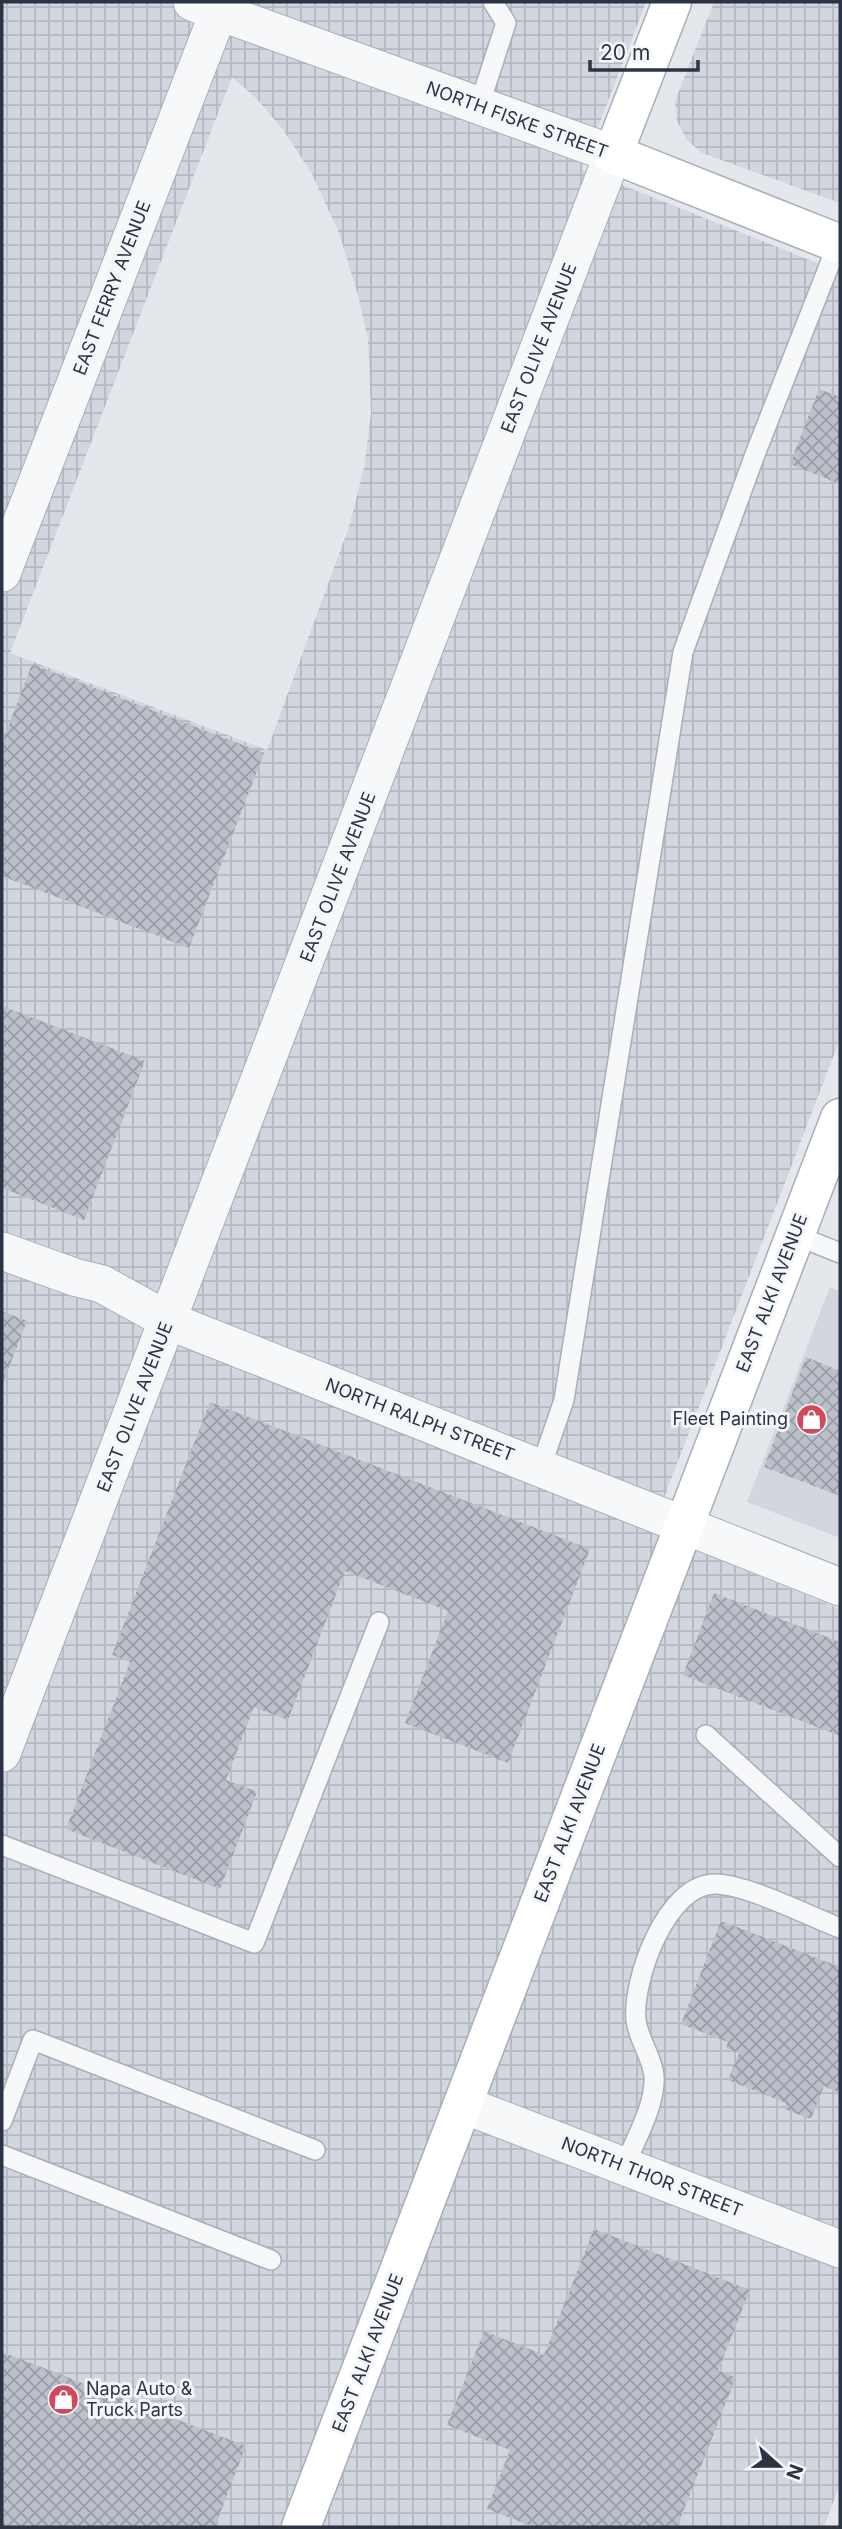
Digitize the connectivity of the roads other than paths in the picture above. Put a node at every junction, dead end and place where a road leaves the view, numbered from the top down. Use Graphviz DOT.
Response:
graph roads {
  1 [pos="493,2"];
  2 [pos="672,2"];
  3 [pos="210,5"];
  4 [pos="479,106"];
  5 [pos="613,154"];
  6 [pos="839,243"];
  7 [pos="2,573"];
  8 [pos="840,1118"];
  9 [pos="795,1235"];
  10 [pos="2,1251"];
  11 [pos="840,1253"];
  12 [pos="169,1321"];
  13 [pos="541,1467"];
  14 [pos="683,1523"];
  15 [pos="840,1587"];
  16 [pos="379,1622"];
  17 [pos="706,1735"];
  18 [pos="2,1753"];
  19 [pos="2,1845"];
  20 [pos="840,1857"];
  21 [pos="840,1928"];
  22 [pos="464,2105"];
  23 [pos="2,2121"];
  24 [pos="315,2150"];
  25 [pos="2,2155"];
  26 [pos="625,2166"];
  27 [pos="840,2249"];
  28 [pos="271,2260"];
  29 [pos="301,2527"];
  1 -- 4 [label="lane"];
  2 -- 5 [label="street, EAST OLIVE AVENUE"];
  3 -- 4 [label="street, NORTH FISKE STREET"];
  3 -- 7 [label="street, EAST FERRY AVENUE"];
  4 -- 5 [label="street, NORTH FISKE STREET"];
  5 -- 6 [label="street, NORTH FISKE STREET"];
  5 -- 12 [label="street, EAST OLIVE AVENUE"];
  6 -- 13 [label="lane"];
  8 -- 9 [label="street, EAST ALKI AVENUE"];
  9 -- 11 [label="lane"];
  9 -- 14 [label="street, EAST ALKI AVENUE"];
  10 -- 12 [label="street, NORTH RALPH STREET"];
  12 -- 13 [label="street, NORTH RALPH STREET"];
  12 -- 18 [label="street, EAST OLIVE AVENUE"];
  13 -- 14 [label="street, NORTH RALPH STREET"];
  14 -- 15 [label="street, NORTH RALPH STREET"];
  14 -- 22 [label="street, EAST ALKI AVENUE"];
  16 -- 19 [label="lane"];
  17 -- 20 [label="lane"];
  21 -- 26 [label="lane"];
  22 -- 26 [label="street, NORTH THOR STREET"];
  22 -- 29 [label="street, EAST ALKI AVENUE"];
  23 -- 24 [label="lane"];
  25 -- 28 [label="lane"];
  26 -- 27 [label="street, NORTH THOR STREET"];
}
